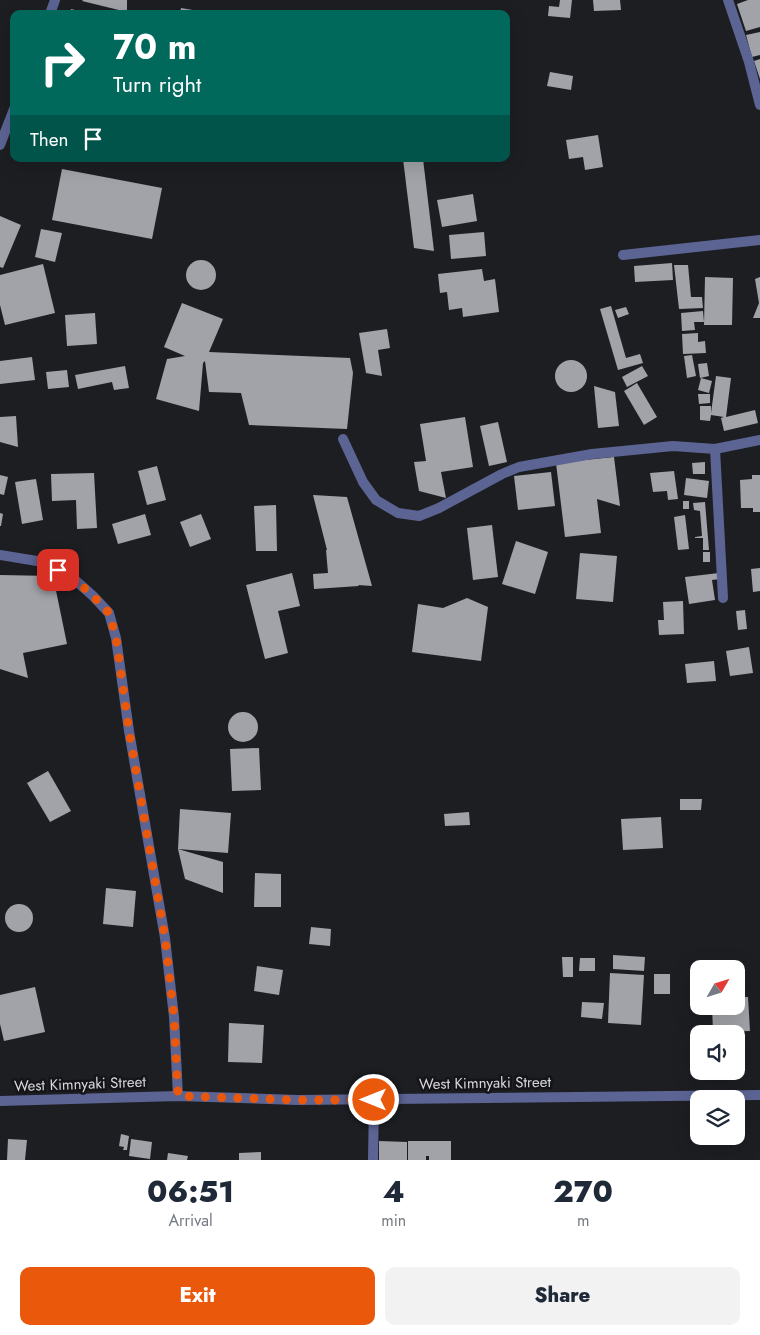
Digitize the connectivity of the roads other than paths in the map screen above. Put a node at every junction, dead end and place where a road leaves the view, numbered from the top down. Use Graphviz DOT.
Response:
graph roads {
  1 [pos="728,0"];
  2 [pos="760,105"];
  3 [pos="10,119"];
  4 [pos="0,145"];
  5 [pos="760,240"];
  6 [pos="623,255"];
  7 [pos="343,439"];
  8 [pos="760,440"];
  9 [pos="715,449"];
  10 [pos="0,555"];
  11 [pos="723,598"];
  12 [pos="760,1095"];
  13 [pos="178,1096"];
  14 [pos="374,1100"];
  15 [pos="0,1101"];
  16 [pos="373,1160"];
  1 -- 2 [label="street"];
  3 -- 4 [label="street"];
  5 -- 6 [label="street"];
  7 -- 9 [label="street"];
  8 -- 9 [label="street"];
  9 -- 11 [label="street"];
  10 -- 13 [label="street"];
  12 -- 14 [label="street, West Kimnyaki Street"];
  13 -- 14 [label="street, West Kimnyaki Street"];
  13 -- 15 [label="street, West Kimnyaki Street"];
  14 -- 16 [label="street"];
}
